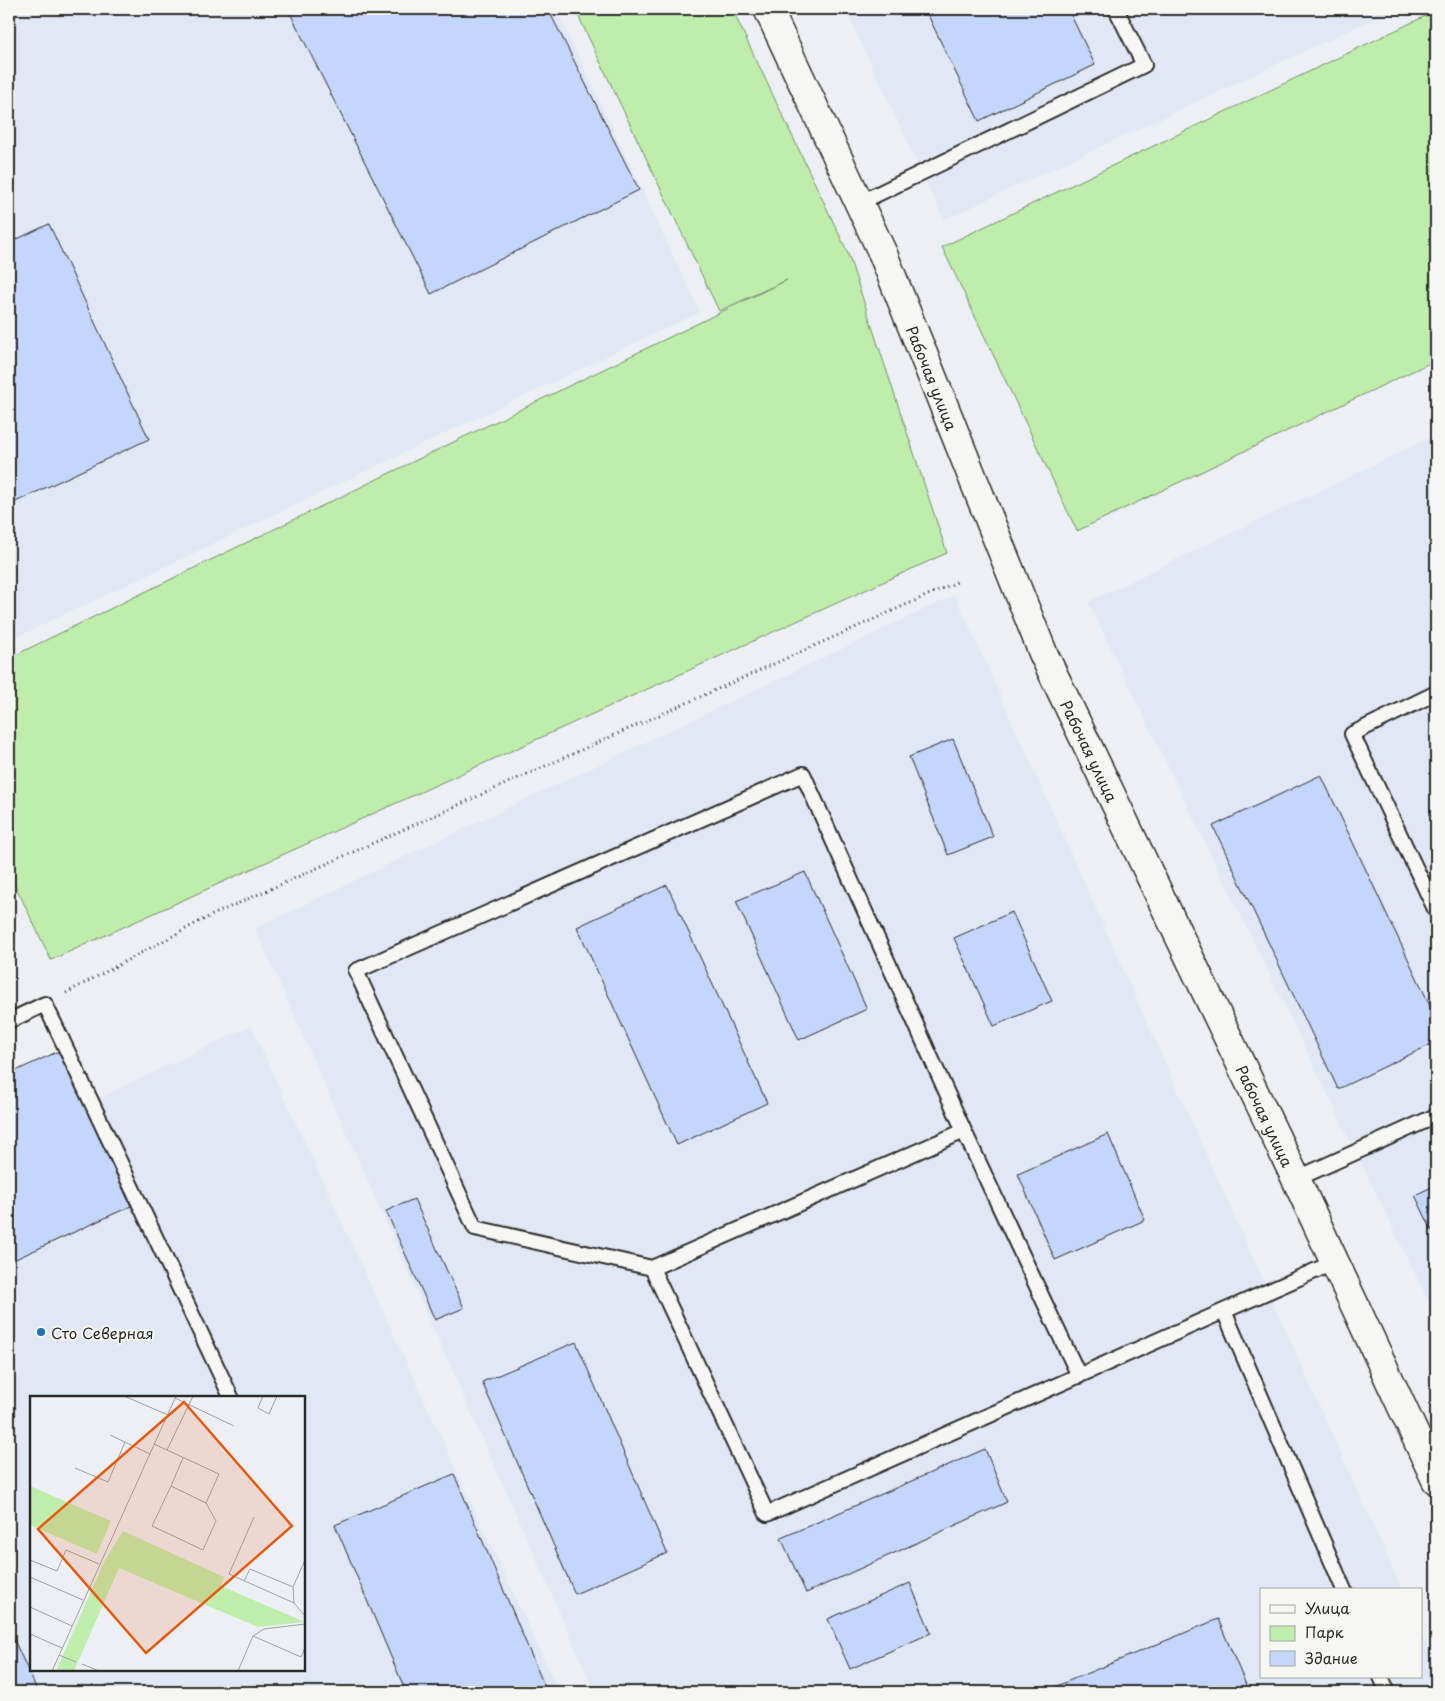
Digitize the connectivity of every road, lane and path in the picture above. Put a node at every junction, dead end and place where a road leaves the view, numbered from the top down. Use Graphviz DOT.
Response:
graph roads {
  1 [pos="768,9"];
  2 [pos="1116,9"];
  3 [pos="859,203"];
  4 [pos="957,582"];
  5 [pos="1436,693"];
  6 [pos="1436,911"];
  7 [pos="46,1004"];
  8 [pos="9,1021"];
  9 [pos="1436,1116"];
  10 [pos="964,1131"];
  11 [pos="1296,1179"];
  12 [pos="1335,1262"];
  13 [pos="652,1268"];
  14 [pos="1224,1311"];
  15 [pos="1079,1376"];
  16 [pos="231,1396"];
  17 [pos="1436,1480"];
  18 [pos="1343,1588"];
  19 [pos="1381,1678"];
  20 [pos="1388,1692"];
  1 -- 3 [label="main road, Рабочая улица"];
  2 -- 3 [label="lane"];
  3 -- 11 [label="main road, Рабочая улица"];
  4 -- 7 [label="path"];
  5 -- 6 [label="lane"];
  7 -- 8 [label="lane"];
  7 -- 16 [label="lane"];
  9 -- 11 [label="lane"];
  10 -- 13 [label="lane"];
  10 -- 13 [label="lane"];
  10 -- 15 [label="lane"];
  11 -- 12 [label="main road, Рабочая улица"];
  12 -- 14 [label="lane"];
  12 -- 17 [label="main road, Рабочая улица"];
  13 -- 15 [label="lane"];
  14 -- 15 [label="lane"];
  14 -- 18 [label="lane"];
  19 -- 20 [label="lane"];
}
